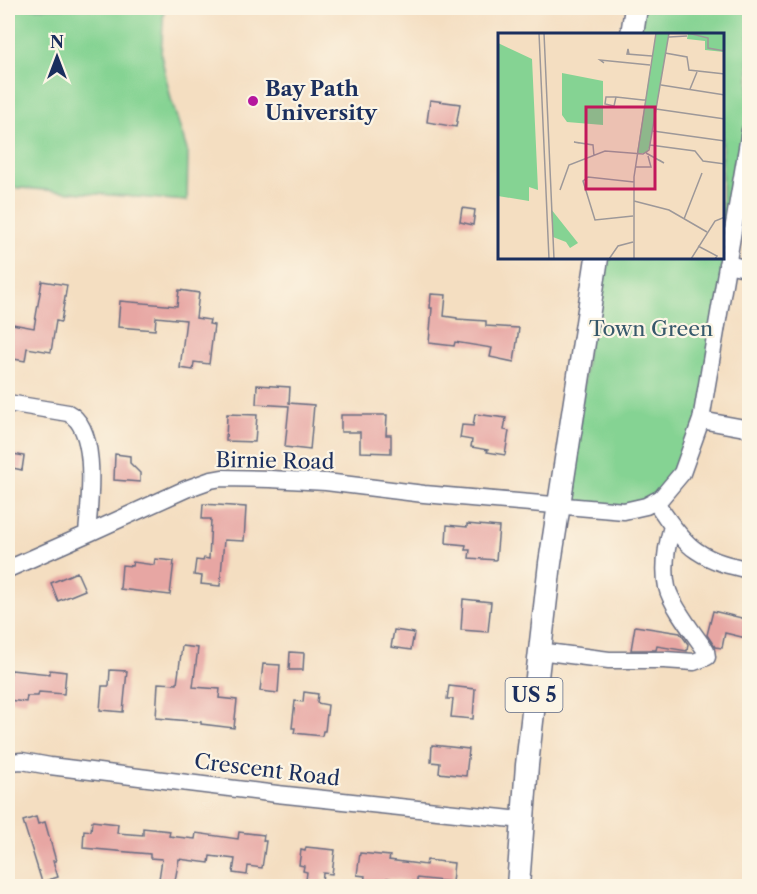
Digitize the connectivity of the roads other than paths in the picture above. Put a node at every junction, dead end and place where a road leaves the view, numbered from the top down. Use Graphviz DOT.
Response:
graph roads {
  1 [pos="636,8"];
  2 [pos="632,33"];
  3 [pos="750,130"];
  4 [pos="597,260"];
  5 [pos="727,264"];
  6 [pos="750,269"];
  7 [pos="8,403"];
  8 [pos="701,420"];
  9 [pos="750,429"];
  10 [pos="655,501"];
  11 [pos="558,505"];
  12 [pos="672,526"];
  13 [pos="87,534"];
  14 [pos="8,569"];
  15 [pos="750,570"];
  16 [pos="539,651"];
  17 [pos="8,762"];
  18 [pos="522,820"];
  19 [pos="518,886"];
  1 -- 2 [label="main road"];
  3 -- 5 [label="street"];
  4 -- 11 [label="main road, US 5"];
  5 -- 6 [label="street"];
  5 -- 8 [label="street"];
  7 -- 13 [label="street"];
  8 -- 9 [label="street"];
  8 -- 10 [label="street"];
  10 -- 11 [label="street, Birnie Road"];
  10 -- 12 [label="street"];
  11 -- 13 [label="street, Birnie Road"];
  11 -- 16 [label="main road, US 5"];
  12 -- 15 [label="street"];
  12 -- 16 [label="street"];
  13 -- 14 [label="street, Birnie Road"];
  16 -- 18 [label="main road, US 5"];
  17 -- 18 [label="street, Crescent Road"];
  18 -- 19 [label="main road, US 5"];
}
